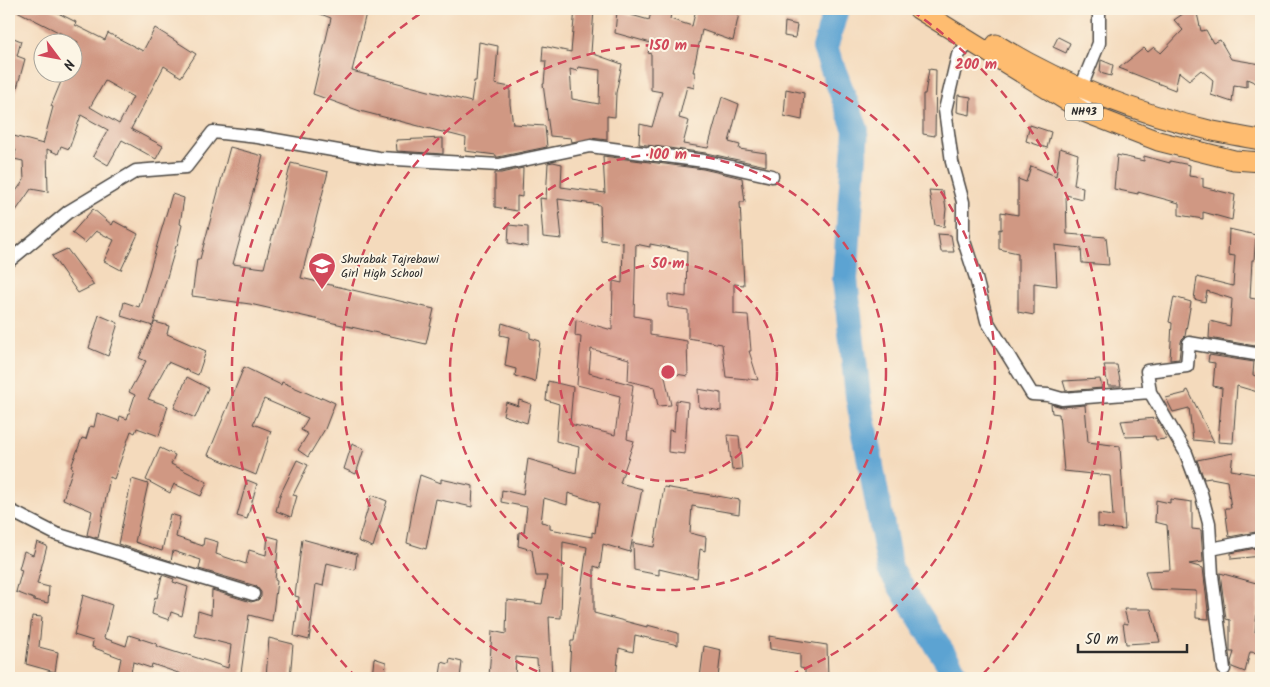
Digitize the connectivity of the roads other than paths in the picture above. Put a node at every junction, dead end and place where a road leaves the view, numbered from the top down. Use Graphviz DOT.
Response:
graph roads {
  1 [pos="1099,9"];
  2 [pos="928,11"];
  3 [pos="970,42"];
  4 [pos="1084,90"];
  5 [pos="1086,113"];
  6 [pos="1261,140"];
  7 [pos="1261,162"];
  8 [pos="772,176"];
  9 [pos="9,261"];
  10 [pos="1261,355"];
  11 [pos="1150,392"];
  12 [pos="9,510"];
  13 [pos="1261,539"];
  14 [pos="1211,549"];
  15 [pos="253,594"];
  16 [pos="1224,669"];
  1 -- 4 [label="street"];
  2 -- 3 [label="main road, NH93"];
  2 -- 4 [label="main road, NH93"];
  3 -- 5 [label="main road, NH93"];
  3 -- 11 [label="street"];
  4 -- 5 [label="street"];
  4 -- 6 [label="main road, NH93"];
  5 -- 7 [label="main road, NH93"];
  8 -- 9 [label="street"];
  10 -- 11 [label="street"];
  11 -- 14 [label="street"];
  12 -- 15 [label="street"];
  13 -- 14 [label="street"];
  14 -- 16 [label="street"];
}
